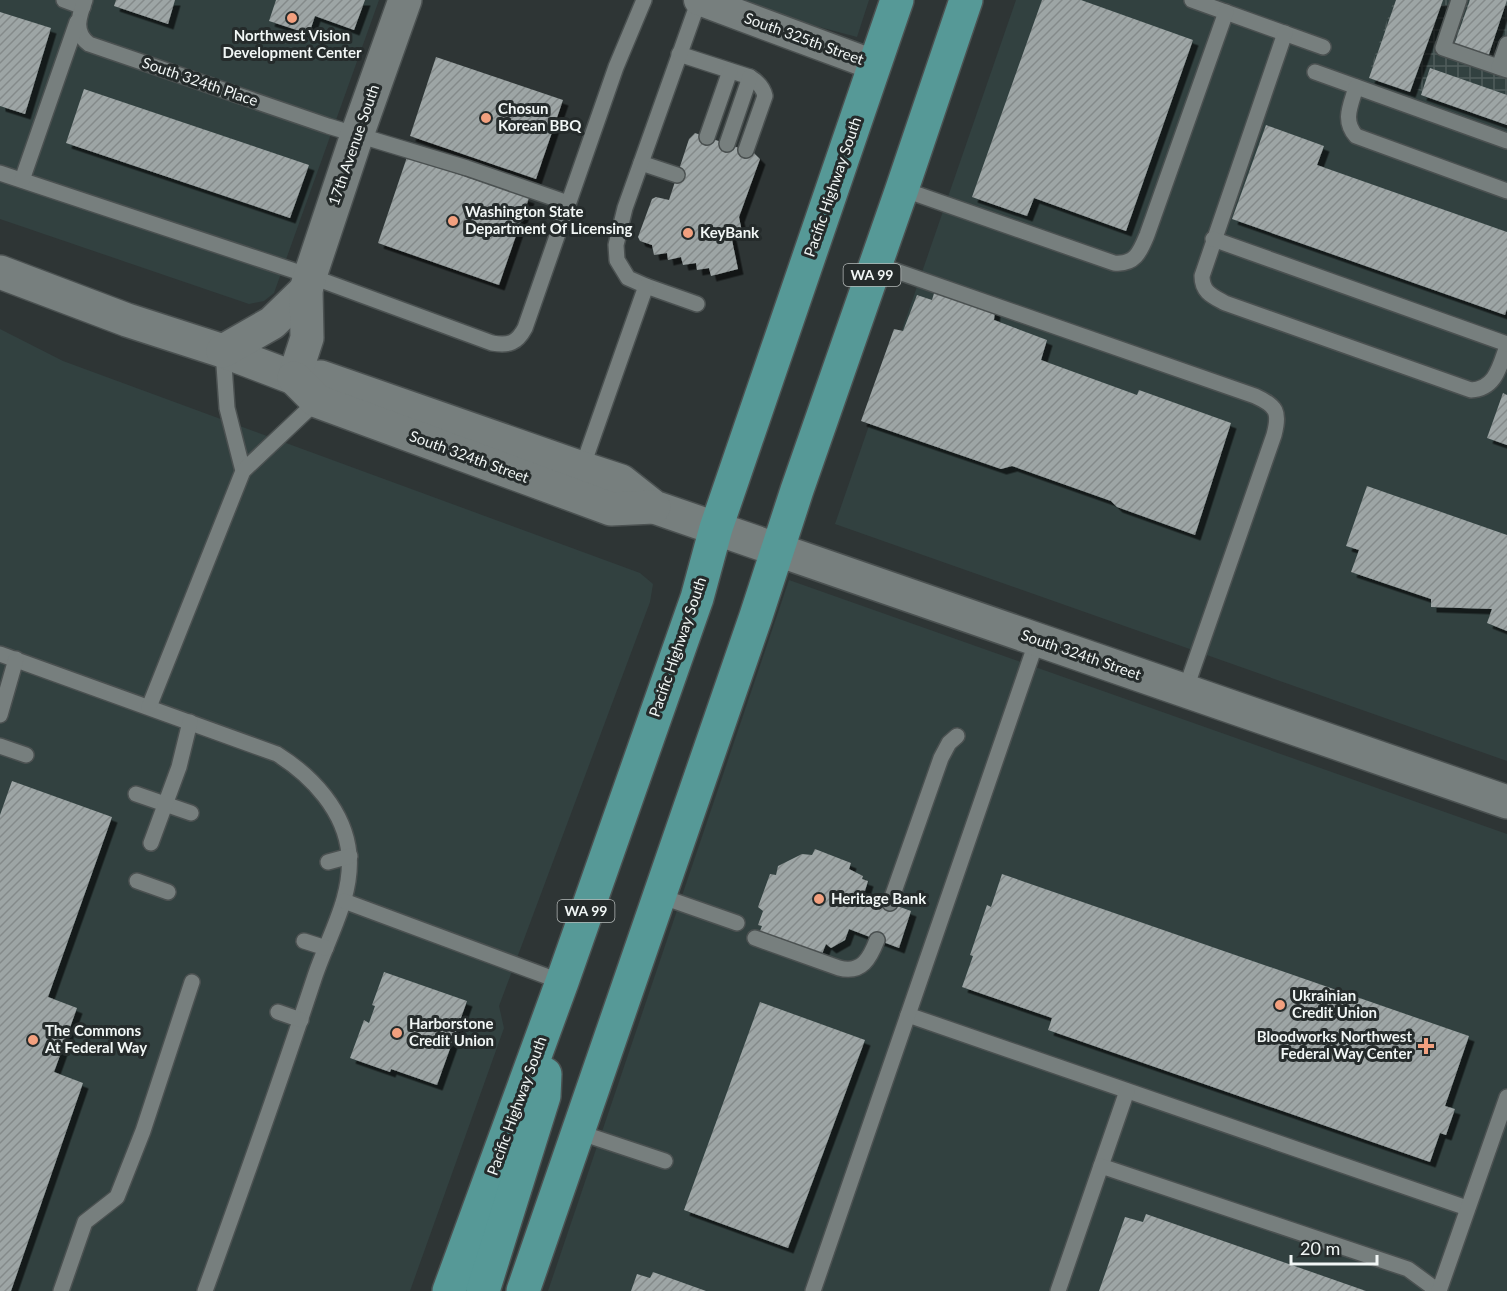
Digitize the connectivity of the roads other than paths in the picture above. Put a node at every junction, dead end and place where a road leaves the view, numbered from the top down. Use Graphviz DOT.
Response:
graph roads {
  1 [pos="64,0"];
  2 [pos="405,0"];
  3 [pos="644,0"];
  4 [pos="699,0"];
  5 [pos="897,0"];
  6 [pos="966,0"];
  7 [pos="1192,0"];
  8 [pos="1459,0"];
  9 [pos="82,7"];
  10 [pos="1226,12"];
  11 [pos="1285,33"];
  12 [pos="1507,44"];
  13 [pos="1323,47"];
  14 [pos="679,54"];
  15 [pos="874,65"];
  16 [pos="1503,68"];
  17 [pos="730,71"];
  18 [pos="1315,72"];
  19 [pos="750,77"];
  20 [pos="1356,87"];
  21 [pos="357,135"];
  22 [pos="707,137"];
  23 [pos="1507,141"];
  24 [pos="727,144"];
  25 [pos="746,150"];
  26 [pos="641,163"];
  27 [pos="0,172"];
  28 [pos="677,175"];
  29 [pos="22,180"];
  30 [pos="902,189"];
  31 [pos="1507,191"];
  32 [pos="568,203"];
  33 [pos="1213,239"];
  34 [pos="876,264"];
  35 [pos="0,272"];
  36 [pos="308,283"];
  37 [pos="645,286"];
  38 [pos="697,304"];
  39 [pos="1507,345"];
  40 [pos="224,351"];
  41 [pos="294,378"];
  42 [pos="317,400"];
  43 [pos="582,468"];
  44 [pos="243,471"];
  45 [pos="654,507"];
  46 [pos="716,528"];
  47 [pos="779,550"];
  48 [pos="1037,640"];
  49 [pos="0,654"];
  50 [pos="16,660"];
  51 [pos="1185,691"];
  52 [pos="149,707"];
  53 [pos="0,715"];
  54 [pos="190,722"];
  55 [pos="957,736"];
  56 [pos="0,746"];
  57 [pos="26,755"];
  58 [pos="136,794"];
  59 [pos="1507,802"];
  60 [pos="165,804"];
  61 [pos="191,813"];
  62 [pos="151,843"];
  63 [pos="350,856"];
  64 [pos="328,862"];
  65 [pos="137,881"];
  66 [pos="168,892"];
  67 [pos="660,896"];
  68 [pos="344,901"];
  69 [pos="890,903"];
  70 [pos="738,923"];
  71 [pos="755,938"];
  72 [pos="877,940"];
  73 [pos="304,941"];
  74 [pos="326,948"];
  75 [pos="192,982"];
  76 [pos="562,982"];
  77 [pos="278,1012"];
  78 [pos="908,1015"];
  79 [pos="301,1020"];
  80 [pos="546,1024"];
  81 [pos="1127,1091"];
  82 [pos="1506,1105"];
  83 [pos="578,1132"];
  84 [pos="665,1161"];
  85 [pos="1101,1166"];
  86 [pos="1467,1208"];
  87 [pos="61,1291"];
  88 [pos="205,1291"];
  89 [pos="449,1291"];
  90 [pos="483,1291"];
  91 [pos="522,1291"];
  92 [pos="813,1291"];
  93 [pos="1058,1291"];
  94 [pos="1438,1291"];
  1 -- 9 [label="lane"];
  2 -- 21 [label="street, 17th Avenue South"];
  3 -- 32 [label="lane"];
  4 -- 14 [label="lane"];
  4 -- 15 [label="street, South 325th Street"];
  5 -- 15 [label="main road, Pacific Highway South / WA 99"];
  6 -- 30 [label="main road, WA 99"];
  7 -- 10 [label="lane"];
  8 -- 16 [label="lane"];
  9 -- 21 [label="lane, South 324th Place"];
  9 -- 29 [label="lane"];
  10 -- 11 [label="lane"];
  10 -- 30 [label="lane"];
  11 -- 13 [label="lane"];
  11 -- 33 [label="lane"];
  12 -- 16 [label="lane"];
  14 -- 17 [label="lane"];
  14 -- 26 [label="lane"];
  15 -- 46 [label="main road, Pacific Highway South / WA 99"];
  17 -- 19 [label="lane"];
  17 -- 22 [label="lane"];
  18 -- 20 [label="lane"];
  19 -- 24 [label="lane"];
  19 -- 25 [label="lane"];
  20 -- 23 [label="lane"];
  20 -- 31 [label="lane"];
  21 -- 32 [label="lane, South 324th Place"];
  21 -- 36 [label="street, 17th Avenue South"];
  26 -- 28 [label="lane"];
  26 -- 37 [label="lane"];
  27 -- 29 [label="lane"];
  29 -- 36 [label="lane"];
  30 -- 34 [label="main road, WA 99"];
  32 -- 36 [label="lane"];
  33 -- 39 [label="lane"];
  33 -- 39 [label="lane"];
  34 -- 47 [label="main road, WA 99"];
  34 -- 51 [label="lane"];
  35 -- 40 [label="street, South 324th Street"];
  36 -- 40 [label="street, 17th Avenue South"];
  36 -- 41 [label="street, 17th Avenue South"];
  37 -- 38 [label="lane"];
  37 -- 43 [label="lane"];
  40 -- 41 [label="street, South 324th Street"];
  40 -- 44 [label="lane"];
  41 -- 42 [label="street, South 324th Street"];
  41 -- 43 [label="street, South 324th Street"];
  42 -- 44 [label="lane"];
  42 -- 45 [label="street, South 324th Street"];
  43 -- 45 [label="street, South 324th Street"];
  44 -- 52 [label="lane"];
  45 -- 46 [label="street, South 324th Street"];
  46 -- 47 [label="street, South 324th Street"];
  46 -- 76 [label="main road, Pacific Highway South / WA 99"];
  47 -- 48 [label="street, South 324th Street"];
  47 -- 67 [label="main road, WA 99"];
  48 -- 51 [label="street, South 324th Street"];
  48 -- 78 [label="lane"];
  49 -- 50 [label="lane"];
  50 -- 52 [label="lane"];
  50 -- 53 [label="lane"];
  51 -- 59 [label="street, South 324th Street"];
  52 -- 54 [label="lane"];
  54 -- 60 [label="lane"];
  54 -- 63 [label="lane"];
  55 -- 69 [label="lane"];
  56 -- 57 [label="lane"];
  58 -- 60 [label="lane"];
  60 -- 61 [label="lane"];
  60 -- 62 [label="lane"];
  63 -- 64 [label="lane"];
  63 -- 68 [label="lane"];
  65 -- 66 [label="lane"];
  67 -- 70 [label="lane"];
  67 -- 83 [label="main road, WA 99"];
  68 -- 74 [label="lane"];
  68 -- 76 [label="lane"];
  71 -- 72 [label="lane"];
  73 -- 74 [label="lane"];
  74 -- 79 [label="lane"];
  75 -- 87 [label="lane"];
  76 -- 80 [label="main road, Pacific Highway South / WA 99"];
  77 -- 79 [label="lane"];
  78 -- 81 [label="lane"];
  78 -- 92 [label="lane"];
  79 -- 88 [label="lane"];
  80 -- 89 [label="main road, Pacific Highway South / WA 99"];
  80 -- 90 [label="main road"];
  81 -- 85 [label="lane"];
  81 -- 86 [label="lane"];
  82 -- 86 [label="lane"];
  83 -- 84 [label="lane"];
  83 -- 91 [label="main road, WA 99"];
  85 -- 93 [label="lane"];
  85 -- 94 [label="lane"];
  86 -- 94 [label="lane"];
}
